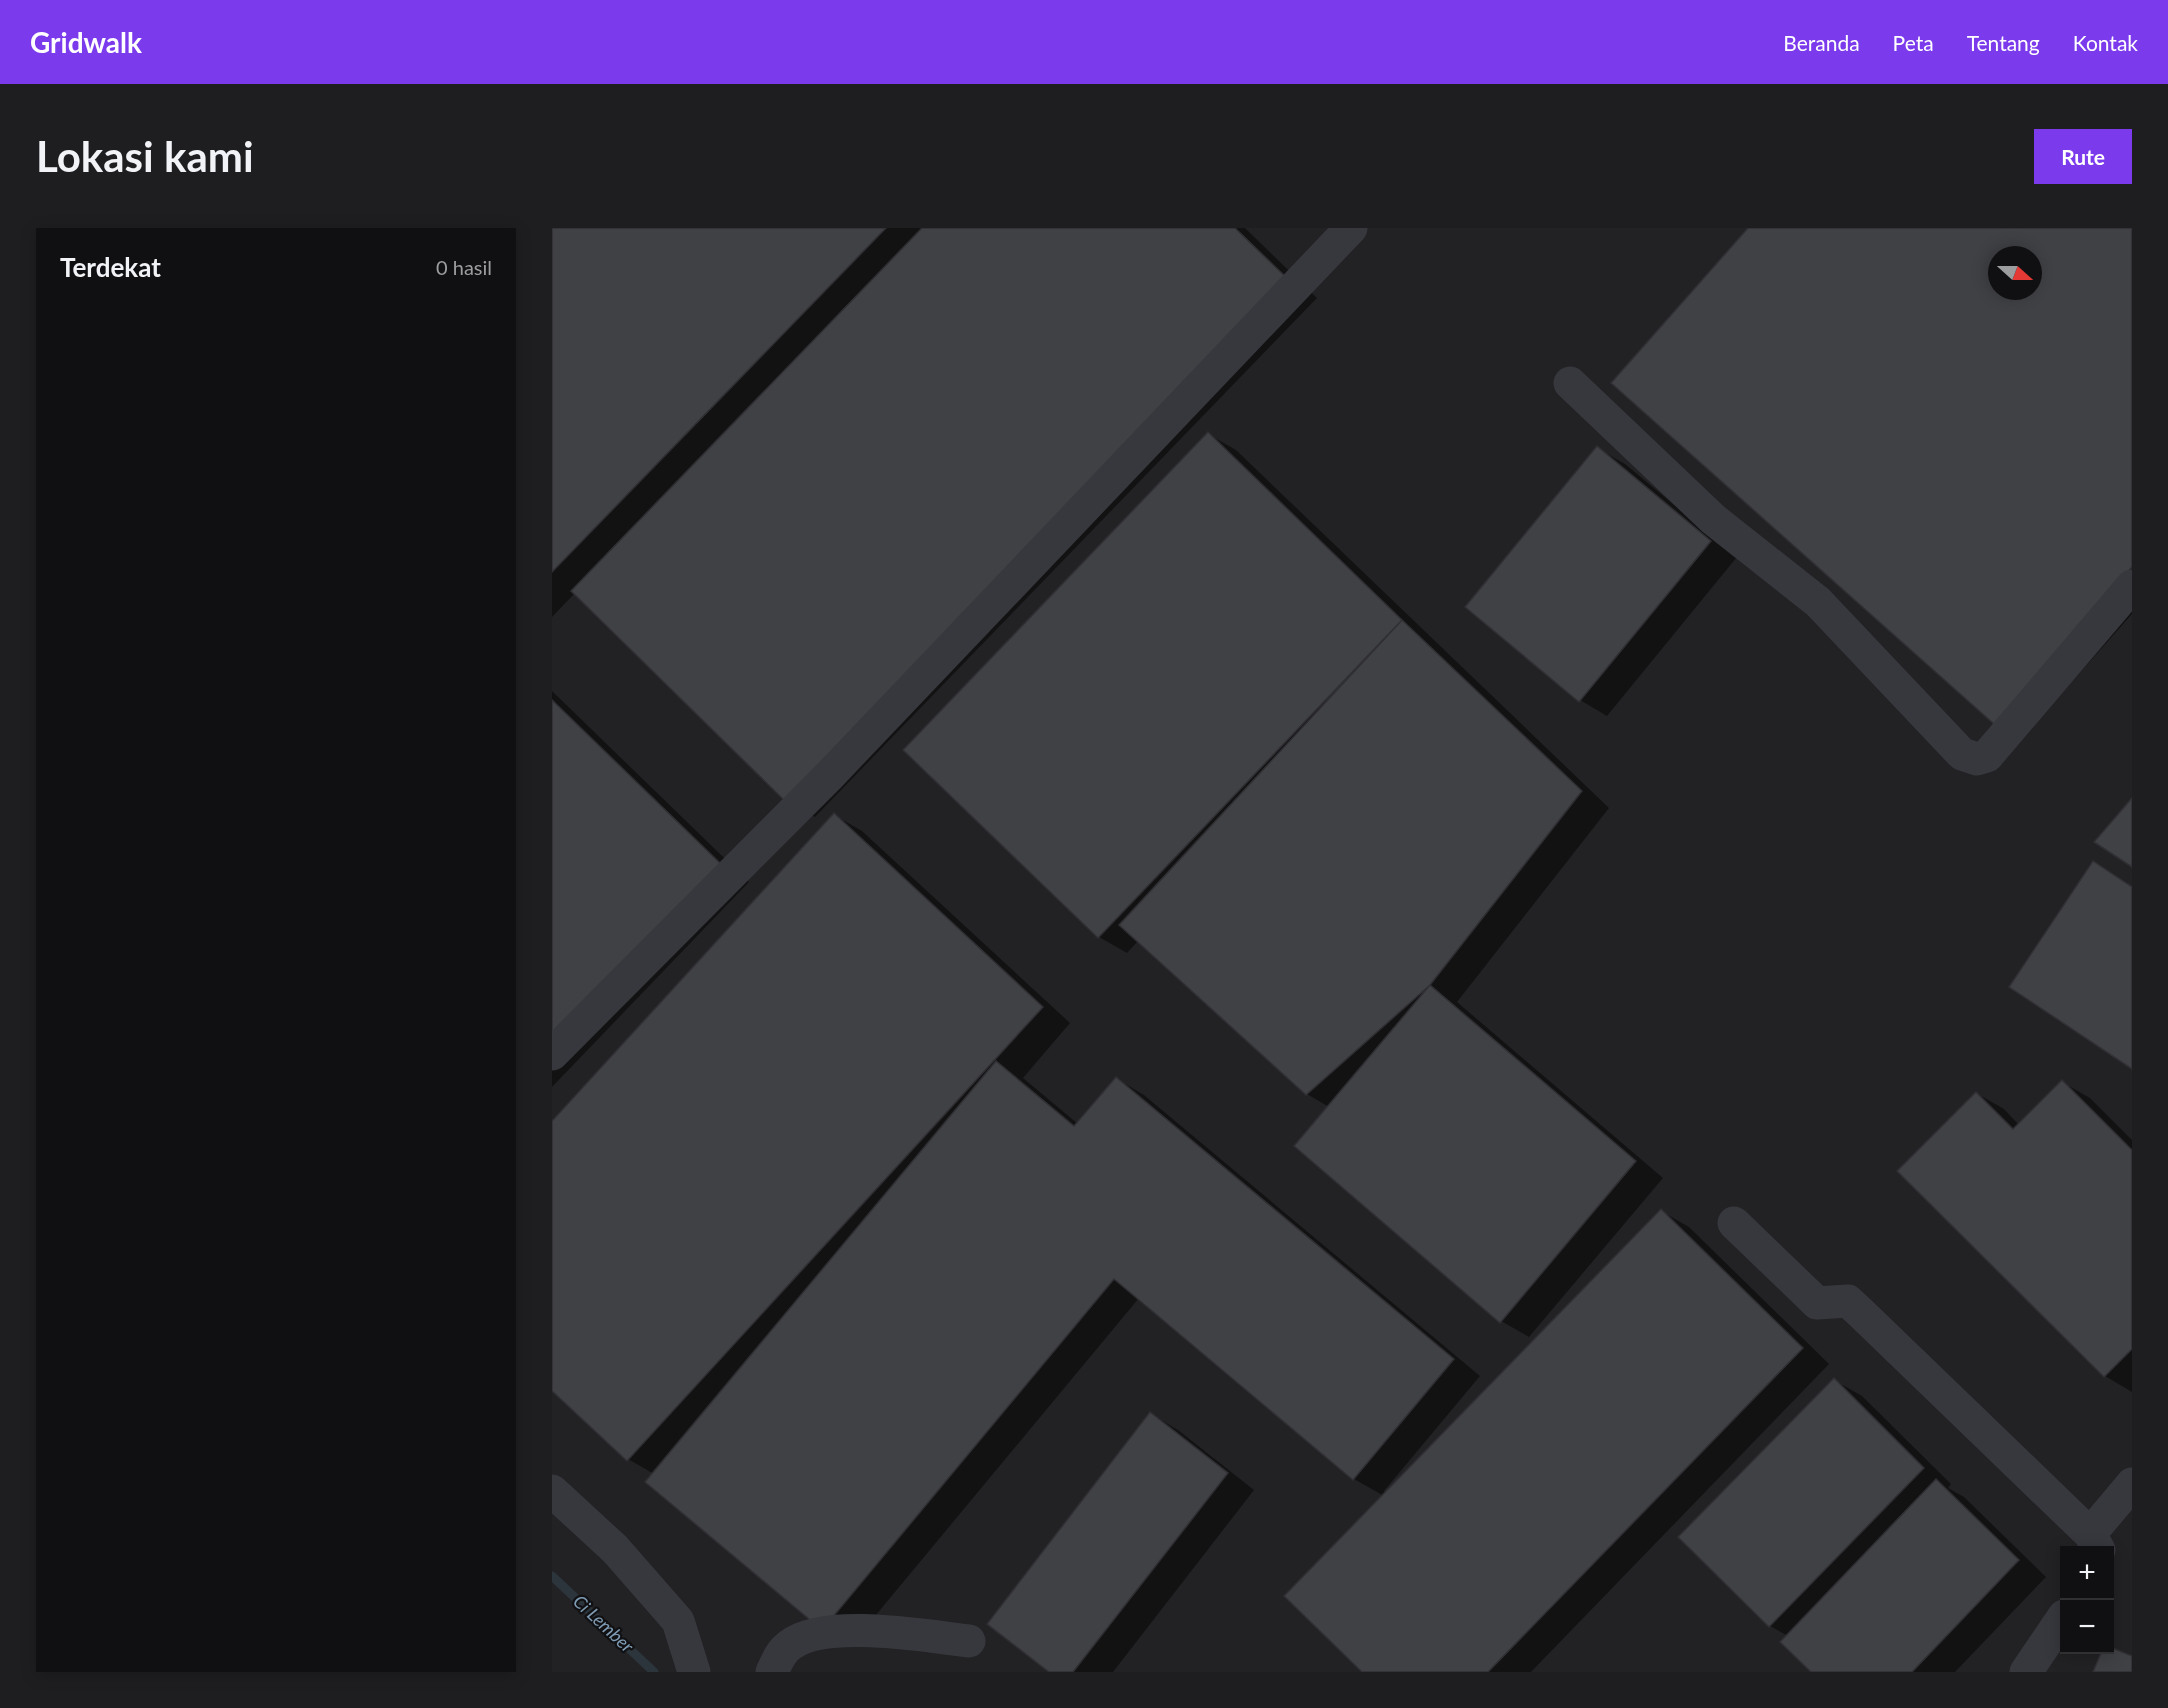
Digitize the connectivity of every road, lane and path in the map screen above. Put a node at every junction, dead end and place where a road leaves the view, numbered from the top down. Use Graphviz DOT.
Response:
graph roads {
  1 [pos="1350,229"];
  2 [pos="1570,383"];
  3 [pos="2132,586"];
  4 [pos="552,1054"];
  5 [pos="1734,1223"];
  6 [pos="2132,1484"];
  7 [pos="552,1491"];
  8 [pos="2094,1542"];
  9 [pos="2060,1622"];
  10 [pos="969,1641"];
  11 [pos="694,1672"];
  12 [pos="772,1672"];
  13 [pos="2026,1672"];
  1 -- 4 [label="lane"];
  2 -- 3 [label="lane"];
  5 -- 8 [label="lane"];
  6 -- 8 [label="lane"];
  7 -- 11 [label="lane"];
  9 -- 13 [label="lane"];
  10 -- 12 [label="lane"];
}
